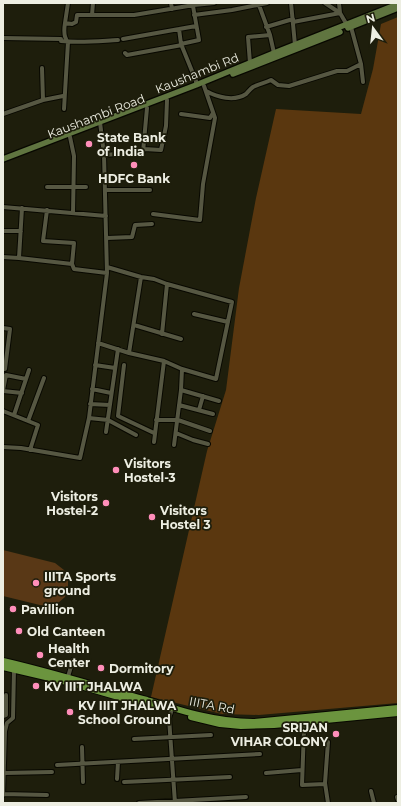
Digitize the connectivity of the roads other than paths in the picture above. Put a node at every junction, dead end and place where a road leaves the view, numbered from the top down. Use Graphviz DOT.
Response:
graph roads {
  1 [pos="68,3"];
  2 [pos="93,3"];
  3 [pos="171,3"];
  4 [pos="214,3"];
  5 [pos="291,3"];
  6 [pos="325,3"];
  7 [pos="339,3"];
  8 [pos="263,4"];
  9 [pos="398,4"];
  10 [pos="388,5"];
  11 [pos="193,6"];
  12 [pos="398,8"];
  13 [pos="172,9"];
  14 [pos="340,13"];
  15 [pos="92,15"];
  16 [pos="194,15"];
  17 [pos="293,20"];
  18 [pos="65,23"];
  19 [pos="196,26"];
  20 [pos="349,26"];
  21 [pos="266,27"];
  22 [pos="179,29"];
  23 [pos="270,35"];
  24 [pos="3,38"];
  25 [pos="123,39"];
  26 [pos="118,40"];
  27 [pos="75,41"];
  28 [pos="68,42"];
  29 [pos="182,44"];
  30 [pos="295,45"];
  31 [pos="67,48"];
  32 [pos="125,53"];
  33 [pos="274,53"];
  34 [pos="250,63"];
  35 [pos="361,64"];
  36 [pos="42,68"];
  37 [pos="363,82"];
  38 [pos="196,85"];
  39 [pos="205,88"];
  40 [pos="63,96"];
  41 [pos="43,100"];
  42 [pos="167,100"];
  43 [pos="147,108"];
  44 [pos="64,109"];
  45 [pos="213,113"];
  46 [pos="3,114"];
  47 [pos="181,114"];
  48 [pos="101,124"];
  49 [pos="70,137"];
  50 [pos="144,149"];
  51 [pos="104,155"];
  52 [pos="3,159"];
  53 [pos="3,163"];
  54 [pos="46,187"];
  55 [pos="73,187"];
  56 [pos="86,187"];
  57 [pos="105,190"];
  58 [pos="150,190"];
  59 [pos="3,207"];
  60 [pos="22,208"];
  61 [pos="47,210"];
  62 [pos="73,213"];
  63 [pos="153,214"];
  64 [pos="106,216"];
  65 [pos="152,224"];
  66 [pos="3,231"];
  67 [pos="21,231"];
  68 [pos="107,238"];
  69 [pos="3,258"];
  70 [pos="19,258"];
  71 [pos="72,264"];
  72 [pos="107,267"];
  73 [pos="107,273"];
  74 [pos="141,277"];
  75 [pos="167,284"];
  76 [pos="194,314"];
  77 [pos="228,322"];
  78 [pos="134,325"];
  79 [pos="3,328"];
  80 [pos="162,334"];
  81 [pos="181,339"];
  82 [pos="98,343"];
  83 [pos="118,350"];
  84 [pos="129,353"];
  85 [pos="164,361"];
  86 [pos="95,365"];
  87 [pos="124,365"];
  88 [pos="115,368"];
  89 [pos="3,369"];
  90 [pos="182,369"];
  91 [pos="29,370"];
  92 [pos="44,378"];
  93 [pos="26,379"];
  94 [pos="92,389"];
  95 [pos="3,390"];
  96 [pos="181,390"];
  97 [pos="22,393"];
  98 [pos="111,393"];
  99 [pos="203,396"];
  100 [pos="219,401"];
  101 [pos="90,404"];
  102 [pos="110,405"];
  103 [pos="179,405"];
  104 [pos="199,410"];
  105 [pos="3,411"];
  106 [pos="213,414"];
  107 [pos="14,415"];
  108 [pos="118,416"];
  109 [pos="108,417"];
  110 [pos="89,418"];
  111 [pos="156,420"];
  112 [pos="178,420"];
  113 [pos="28,421"];
  114 [pos="210,431"];
  115 [pos="106,432"];
  116 [pos="154,433"];
  117 [pos="176,433"];
  118 [pos="136,435"];
  119 [pos="154,442"];
  120 [pos="208,444"];
  121 [pos="174,445"];
  122 [pos="3,447"];
  123 [pos="30,450"];
  124 [pos="73,660"];
  125 [pos="3,661"];
  126 [pos="3,667"];
  127 [pos="14,669"];
  128 [pos="67,680"];
  129 [pos="6,695"];
  130 [pos="398,708"];
  131 [pos="171,712"];
  132 [pos="398,713"];
  133 [pos="3,716"];
  134 [pos="301,722"];
  135 [pos="211,735"];
  136 [pos="171,737"];
  137 [pos="134,739"];
  138 [pos="328,742"];
  139 [pos="82,747"];
  140 [pos="260,754"];
  141 [pos="172,759"];
  142 [pos="118,762"];
  143 [pos="83,764"];
  144 [pos="57,765"];
  145 [pos="302,770"];
  146 [pos="52,772"];
  147 [pos="5,773"];
  148 [pos="266,773"];
  149 [pos="230,777"];
  150 [pos="117,779"];
  151 [pos="173,780"];
  152 [pos="83,782"];
  153 [pos="124,782"];
  154 [pos="325,784"];
  155 [pos="371,791"];
  156 [pos="3,794"];
  157 [pos="46,795"];
  158 [pos="246,797"];
  159 [pos="175,802"];
  160 [pos="139,803"];
  161 [pos="328,803"];
  162 [pos="374,803"];
  1 -- 18 [label="street"];
  2 -- 15 [label="street"];
  3 -- 13 [label="street"];
  4 -- 11 [label="street"];
  5 -- 17 [label="street"];
  6 -- 14 [label="street"];
  7 -- 14 [label="street"];
  8 -- 16 [label="street"];
  8 -- 21 [label="street"];
  9 -- 10 [label="main road, Kaushambi Rd"];
  10 -- 20 [label="main road, Kaushambi Rd"];
  11 -- 13 [label="street"];
  11 -- 16 [label="street"];
  12 -- 20 [label="main road, Kaushambi Road"];
  13 -- 15 [label="street"];
  14 -- 17 [label="street"];
  14 -- 20 [label="street"];
  15 -- 18 [label="street"];
  16 -- 19 [label="street"];
  17 -- 21 [label="street"];
  17 -- 30 [label="street"];
  18 -- 28 [label="street"];
  19 -- 22 [label="street"];
  19 -- 29 [label="street"];
  20 -- 30 [label="main road, Kaushambi Rd"];
  20 -- 35 [label="street"];
  20 -- 39 [label="main road, Kaushambi Road"];
  21 -- 23 [label="street"];
  22 -- 25 [label="street"];
  22 -- 29 [label="street"];
  23 -- 33 [label="street"];
  23 -- 34 [label="street"];
  24 -- 28 [label="street"];
  26 -- 27 [label="street"];
  27 -- 28 [label="street"];
  27 -- 31 [label="street"];
  28 -- 31 [label="street"];
  29 -- 32 [label="street"];
  29 -- 38 [label="street"];
  30 -- 33 [label="main road, Kaushambi Rd"];
  31 -- 40 [label="street"];
  33 -- 34 [label="main road, Kaushambi Rd"];
  34 -- 38 [label="main road, Kaushambi Rd"];
  35 -- 37 [label="street"];
  35 -- 39 [label="street"];
  36 -- 41 [label="street"];
  38 -- 48 [label="main road, Kaushambi Rd"];
  39 -- 42 [label="main road, Kaushambi Road"];
  39 -- 45 [label="street"];
  40 -- 41 [label="street"];
  40 -- 44 [label="street"];
  41 -- 46 [label="street"];
  42 -- 43 [label="main road, Kaushambi Road"];
  42 -- 50 [label="street"];
  43 -- 48 [label="main road, Kaushambi Road"];
  43 -- 50 [label="street"];
  45 -- 47 [label="street"];
  45 -- 63 [label="street"];
  48 -- 49 [label="main road, Kaushambi Road"];
  48 -- 51 [label="street"];
  48 -- 52 [label="main road, Kaushambi Rd"];
  49 -- 53 [label="main road, Kaushambi Road"];
  49 -- 55 [label="street"];
  50 -- 51 [label="street"];
  51 -- 57 [label="street"];
  54 -- 55 [label="street"];
  55 -- 56 [label="street"];
  55 -- 62 [label="street"];
  57 -- 58 [label="street"];
  57 -- 64 [label="street"];
  59 -- 60 [label="street"];
  60 -- 61 [label="street"];
  60 -- 67 [label="street"];
  61 -- 62 [label="street"];
  61 -- 71 [label="street"];
  62 -- 64 [label="street"];
  64 -- 68 [label="street"];
  65 -- 68 [label="street"];
  66 -- 67 [label="street"];
  67 -- 70 [label="street"];
  68 -- 72 [label="street"];
  69 -- 70 [label="street"];
  70 -- 71 [label="street"];
  71 -- 73 [label="street"];
  72 -- 73 [label="street"];
  72 -- 74 [label="street"];
  73 -- 82 [label="street"];
  74 -- 75 [label="street"];
  74 -- 78 [label="street"];
  75 -- 77 [label="street"];
  75 -- 80 [label="street"];
  76 -- 77 [label="street"];
  77 -- 90 [label="street"];
  78 -- 80 [label="street"];
  78 -- 84 [label="street"];
  79 -- 89 [label="street"];
  80 -- 81 [label="street"];
  82 -- 83 [label="street"];
  82 -- 86 [label="street"];
  83 -- 84 [label="street"];
  83 -- 88 [label="street"];
  84 -- 85 [label="street"];
  85 -- 90 [label="street"];
  85 -- 111 [label="street"];
  86 -- 88 [label="street"];
  86 -- 94 [label="street"];
  87 -- 108 [label="street"];
  88 -- 98 [label="street"];
  90 -- 96 [label="street"];
  91 -- 93 [label="street"];
  92 -- 113 [label="street"];
  93 -- 95 [label="street"];
  93 -- 97 [label="street"];
  94 -- 98 [label="street"];
  94 -- 101 [label="street"];
  95 -- 97 [label="street"];
  96 -- 99 [label="street"];
  96 -- 103 [label="street"];
  97 -- 107 [label="street"];
  98 -- 102 [label="street"];
  99 -- 100 [label="street"];
  99 -- 104 [label="street"];
  101 -- 102 [label="street"];
  101 -- 110 [label="street"];
  102 -- 109 [label="street"];
  103 -- 104 [label="street"];
  103 -- 112 [label="street"];
  104 -- 106 [label="street"];
  105 -- 107 [label="street"];
  107 -- 113 [label="street"];
  108 -- 109 [label="street"];
  108 -- 116 [label="street"];
  109 -- 110 [label="street"];
  109 -- 115 [label="street"];
  109 -- 118 [label="street"];
  110 -- 123 [label="street"];
  111 -- 112 [label="street"];
  111 -- 116 [label="street"];
  112 -- 114 [label="street"];
  112 -- 117 [label="street"];
  113 -- 123 [label="street"];
  116 -- 119 [label="street"];
  117 -- 120 [label="street"];
  117 -- 121 [label="street"];
  122 -- 123 [label="street"];
  124 -- 128 [label="street"];
  125 -- 128 [label="main road, IIITA Rd"];
  126 -- 127 [label="main road, IIITA Rd"];
  127 -- 128 [label="main road, IIITA Rd"];
  127 -- 147 [label="street"];
  128 -- 130 [label="main road, IIITA Rd"];
  128 -- 131 [label="main road, IIITA Rd"];
  129 -- 133 [label="street"];
  131 -- 134 [label="main road, IIITA Rd"];
  131 -- 136 [label="street"];
  132 -- 134 [label="main road, IIITA Rd"];
  134 -- 145 [label="street"];
  135 -- 136 [label="street"];
  136 -- 137 [label="street"];
  136 -- 141 [label="street"];
  138 -- 154 [label="street"];
  139 -- 143 [label="street"];
  140 -- 141 [label="street"];
  141 -- 142 [label="street"];
  141 -- 151 [label="street"];
  142 -- 143 [label="street"];
  142 -- 150 [label="street"];
  143 -- 144 [label="street"];
  143 -- 152 [label="street"];
  145 -- 148 [label="street"];
  145 -- 154 [label="street"];
  146 -- 147 [label="street"];
  147 -- 156 [label="street"];
  149 -- 151 [label="street"];
  151 -- 153 [label="street"];
  151 -- 159 [label="street"];
  154 -- 161 [label="street"];
  155 -- 162 [label="street"];
  156 -- 157 [label="street"];
  158 -- 159 [label="street"];
  159 -- 160 [label="street"];
}
